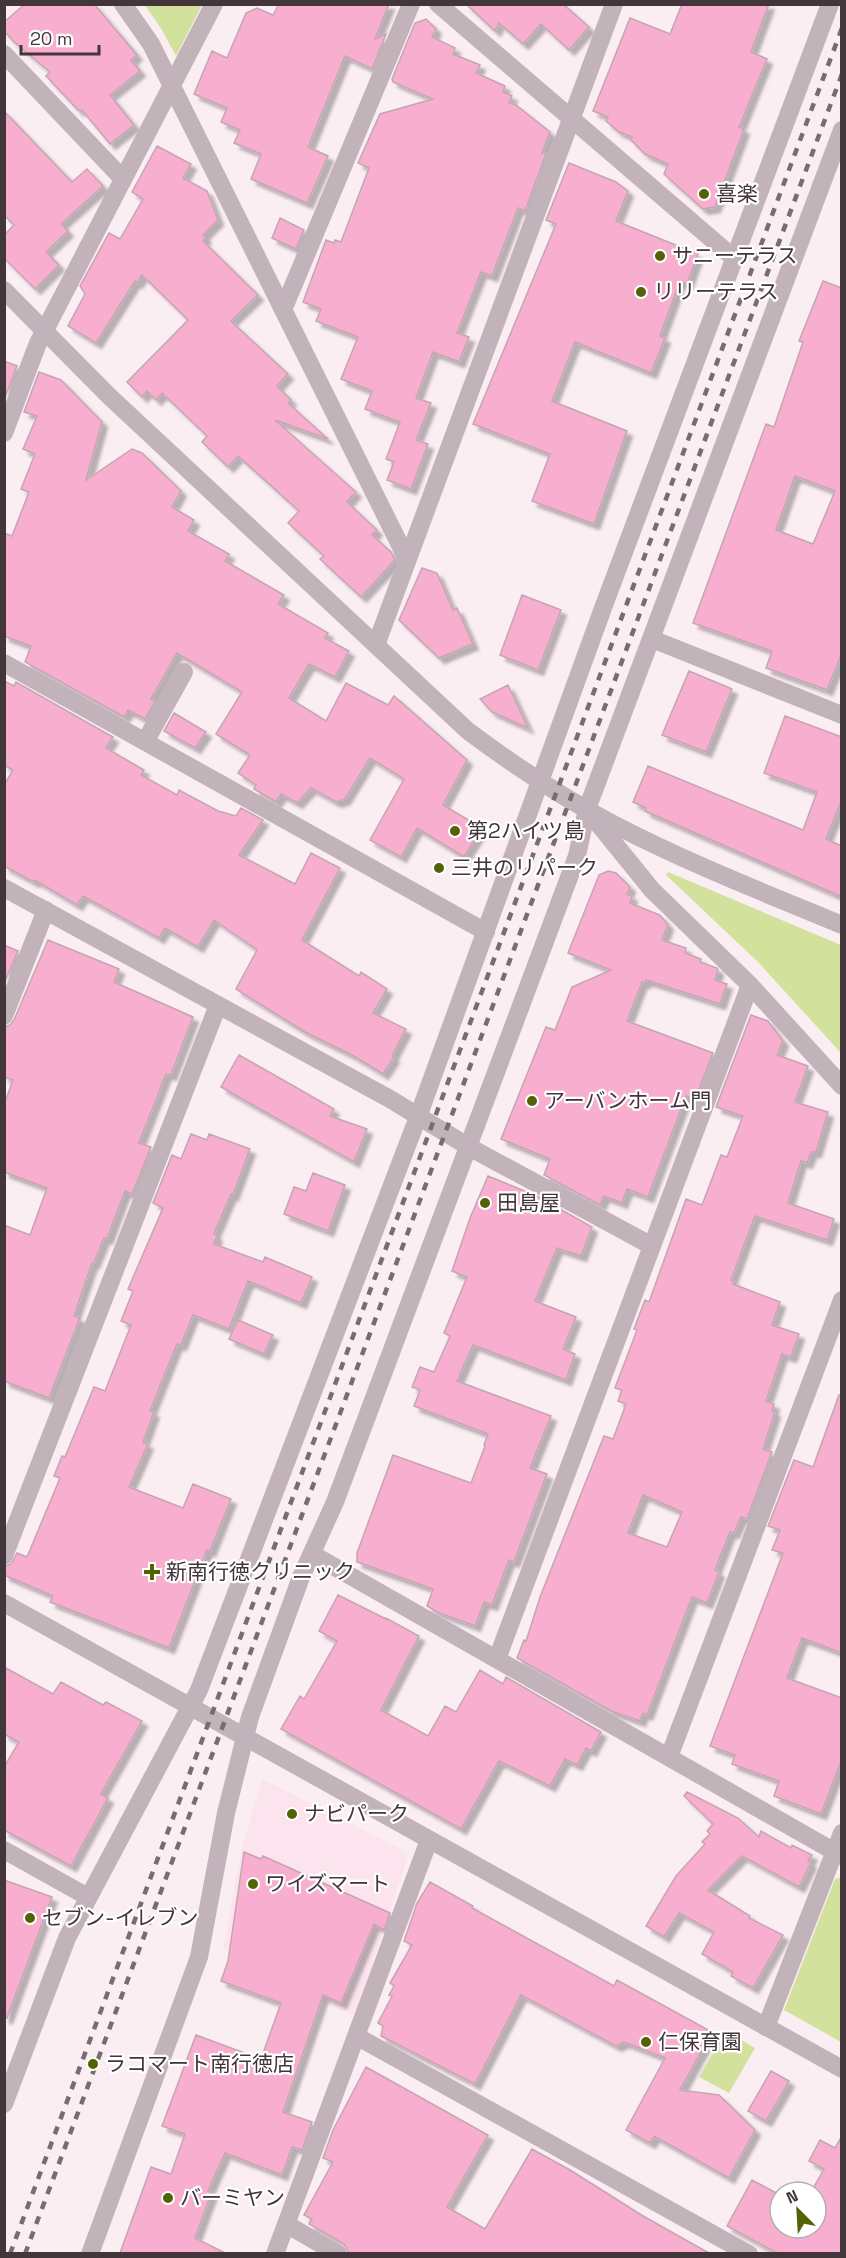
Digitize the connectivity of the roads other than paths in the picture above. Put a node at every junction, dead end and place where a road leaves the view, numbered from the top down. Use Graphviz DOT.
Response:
graph roads {
  1 [pos="123,4"];
  2 [pos="214,4"];
  3 [pos="411,4"];
  4 [pos="438,4"];
  5 [pos="614,4"];
  6 [pos="830,4"];
  7 [pos="4,54"];
  8 [pos="171,86"];
  9 [pos="572,120"];
  10 [pos="842,130"];
  11 [pos="123,179"];
  12 [pos="735,259"];
  13 [pos="4,290"];
  14 [pos="283,310"];
  15 [pos="45,330"];
  16 [pos="4,434"];
  17 [pos="407,560"];
  18 [pos="652,639"];
  19 [pos="376,645"];
  20 [pos="4,663"];
  21 [pos="184,672"];
  22 [pos="841,712"];
  23 [pos="145,742"];
  24 [pos="540,782"];
  25 [pos="587,809"];
  26 [pos="4,888"];
  27 [pos="46,910"];
  28 [pos="842,925"];
  29 [pos="486,932"];
  30 [pos="750,985"];
  31 [pos="218,1005"];
  32 [pos="4,1016"];
  33 [pos="842,1086"];
  34 [pos="418,1117"];
  35 [pos="469,1147"];
  36 [pos="652,1246"];
  37 [pos="842,1300"];
  38 [pos="312,1554"];
  39 [pos="4,1556"];
  40 [pos="4,1603"];
  41 [pos="497,1659"];
  42 [pos="191,1707"];
  43 [pos="244,1737"];
  44 [pos="669,1757"];
  45 [pos="842,1833"];
  46 [pos="429,1840"];
  47 [pos="4,1850"];
  48 [pos="838,1854"];
  49 [pos="88,1896"];
  50 [pos="766,2027"];
  51 [pos="356,2036"];
  52 [pos="842,2069"];
  53 [pos="4,2104"];
  54 [pos="286,2224"];
  55 [pos="90,2253"];
  56 [pos="275,2253"];
  57 [pos="338,2253"];
  58 [pos="749,2253"];
  1 -- 8 [label="street"];
  2 -- 8 [label="street"];
  3 -- 14 [label="street"];
  4 -- 9 [label="street"];
  5 -- 9 [label="street"];
  6 -- 12 [label="street"];
  7 -- 11 [label="street"];
  8 -- 11 [label="street"];
  8 -- 14 [label="street"];
  9 -- 12 [label="street"];
  9 -- 17 [label="street"];
  10 -- 18 [label="street"];
  11 -- 15 [label="street"];
  12 -- 24 [label="street"];
  13 -- 15 [label="street"];
  14 -- 17 [label="street"];
  15 -- 16 [label="street"];
  15 -- 19 [label="street"];
  17 -- 19 [label="street"];
  18 -- 22 [label="street"];
  18 -- 25 [label="street"];
  19 -- 24 [label="street"];
  20 -- 23 [label="street"];
  21 -- 23 [label="street"];
  23 -- 29 [label="street"];
  24 -- 25 [label="street"];
  24 -- 29 [label="street"];
  25 -- 28 [label="street"];
  25 -- 30 [label="street"];
  25 -- 35 [label="street"];
  26 -- 27 [label="street"];
  27 -- 31 [label="street"];
  27 -- 32 [label="street"];
  29 -- 34 [label="street"];
  30 -- 33 [label="street"];
  30 -- 36 [label="street"];
  31 -- 34 [label="street"];
  31 -- 39 [label="street"];
  34 -- 35 [label="street"];
  34 -- 42 [label="street"];
  35 -- 36 [label="street"];
  35 -- 38 [label="street"];
  36 -- 41 [label="street"];
  37 -- 44 [label="street"];
  38 -- 41 [label="street"];
  38 -- 43 [label="street"];
  40 -- 42 [label="street"];
  41 -- 44 [label="street"];
  42 -- 43 [label="street"];
  42 -- 49 [label="street"];
  43 -- 46 [label="street"];
  43 -- 55 [label="street"];
  44 -- 48 [label="street"];
  45 -- 48 [label="street"];
  46 -- 50 [label="street"];
  46 -- 51 [label="street"];
  47 -- 49 [label="street"];
  48 -- 50 [label="street"];
  49 -- 53 [label="street"];
  50 -- 52 [label="street"];
  51 -- 54 [label="street"];
  51 -- 58 [label="street"];
  54 -- 56 [label="street"];
  54 -- 57 [label="street"];
}
